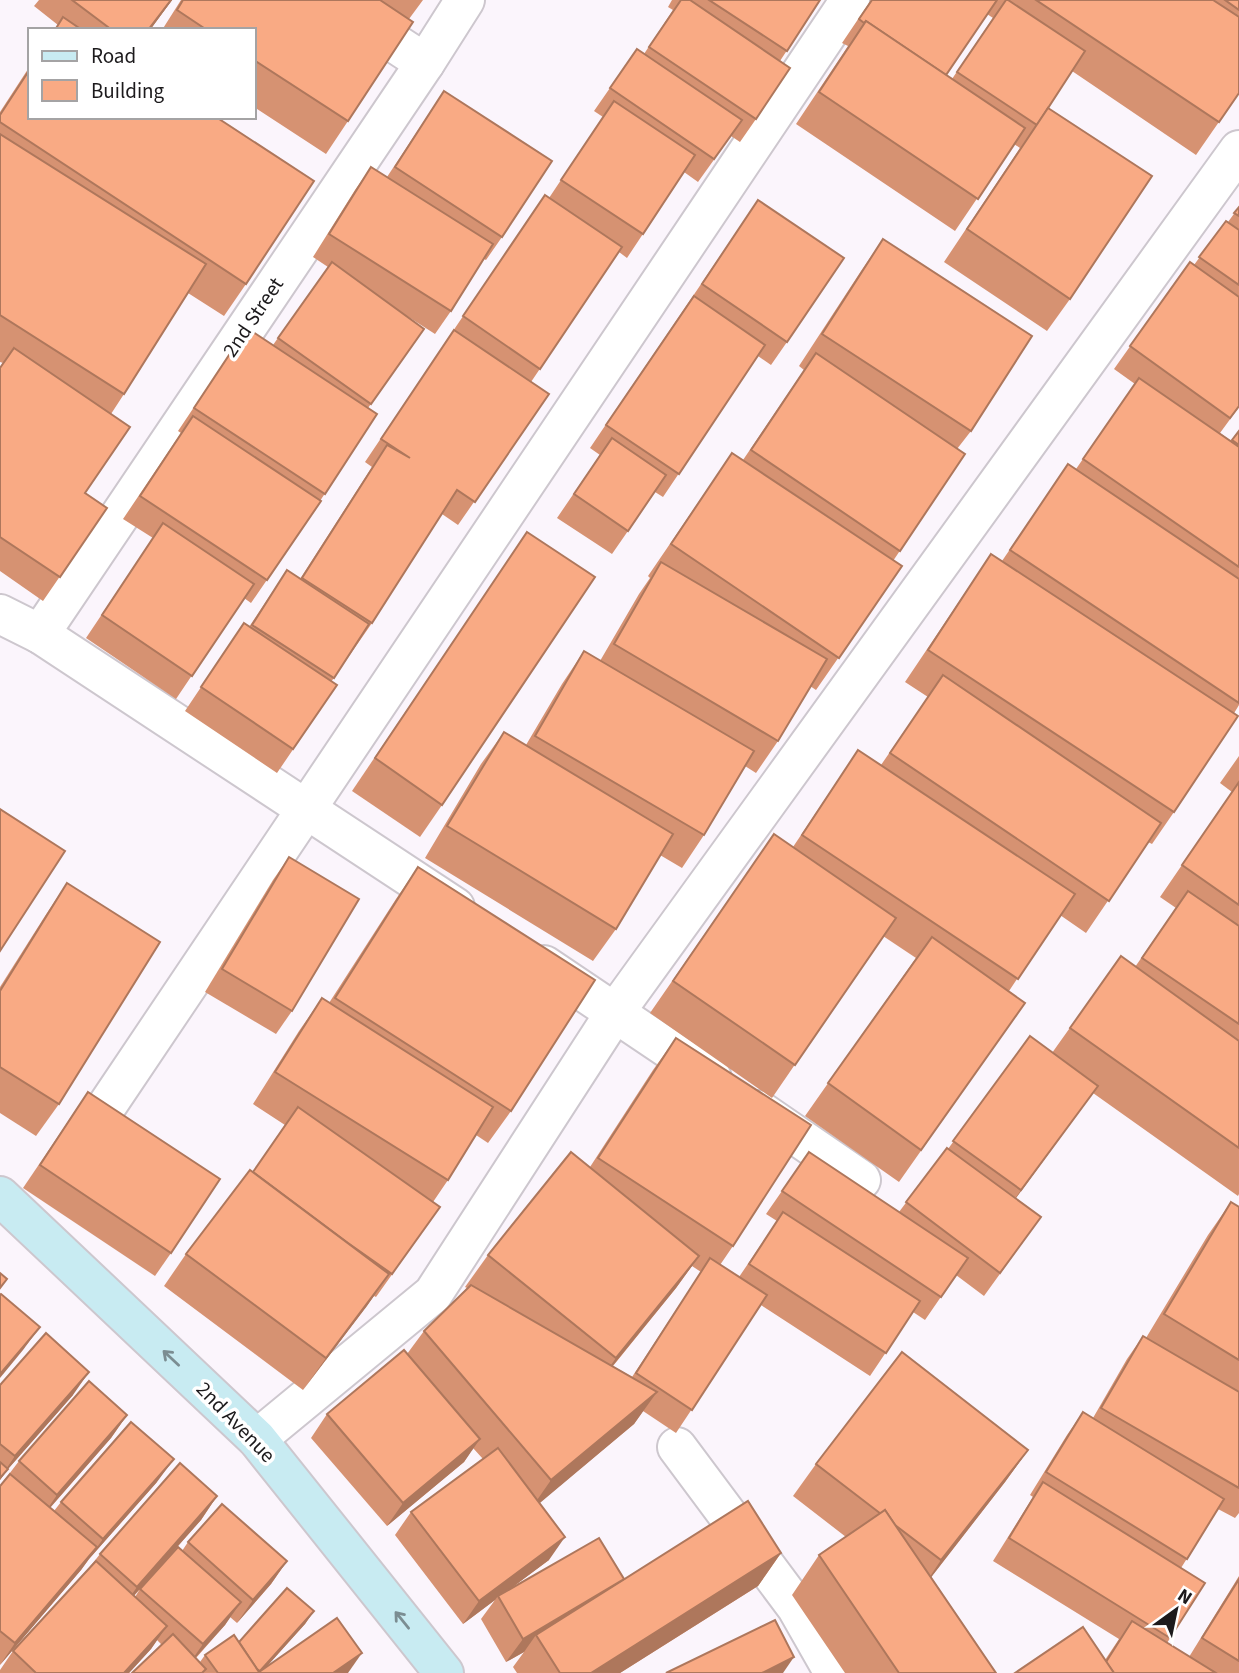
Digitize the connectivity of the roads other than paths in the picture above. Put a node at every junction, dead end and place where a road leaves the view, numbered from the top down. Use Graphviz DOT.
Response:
graph roads {
  1 [pos="328,0"];
  2 [pos="465,0"];
  3 [pos="850,0"];
  4 [pos="425,63"];
  5 [pos="1239,150"];
  6 [pos="0,614"];
  7 [pos="40,634"];
  8 [pos="304,810"];
  9 [pos="615,1011"];
  10 [pos="100,1116"];
  11 [pos="860,1180"];
  12 [pos="0,1196"];
  13 [pos="257,1439"];
  14 [pos="677,1447"];
  15 [pos="444,1673"];
  16 [pos="834,1673"];
  1 -- 4 [label="street"];
  2 -- 4 [label="street, 2nd Street"];
  3 -- 8 [label="street"];
  4 -- 7 [label="street, 2nd Street"];
  5 -- 9 [label="street"];
  6 -- 7 [label="street"];
  7 -- 8 [label="street"];
  8 -- 9 [label="street"];
  8 -- 10 [label="street"];
  9 -- 11 [label="street"];
  9 -- 13 [label="street"];
  13 -- 12 [label="main road, 2nd Avenue, one-way"];
  15 -- 13 [label="main road, 2nd Avenue, one-way"];
  14 -- 16 [label="street"];
}
